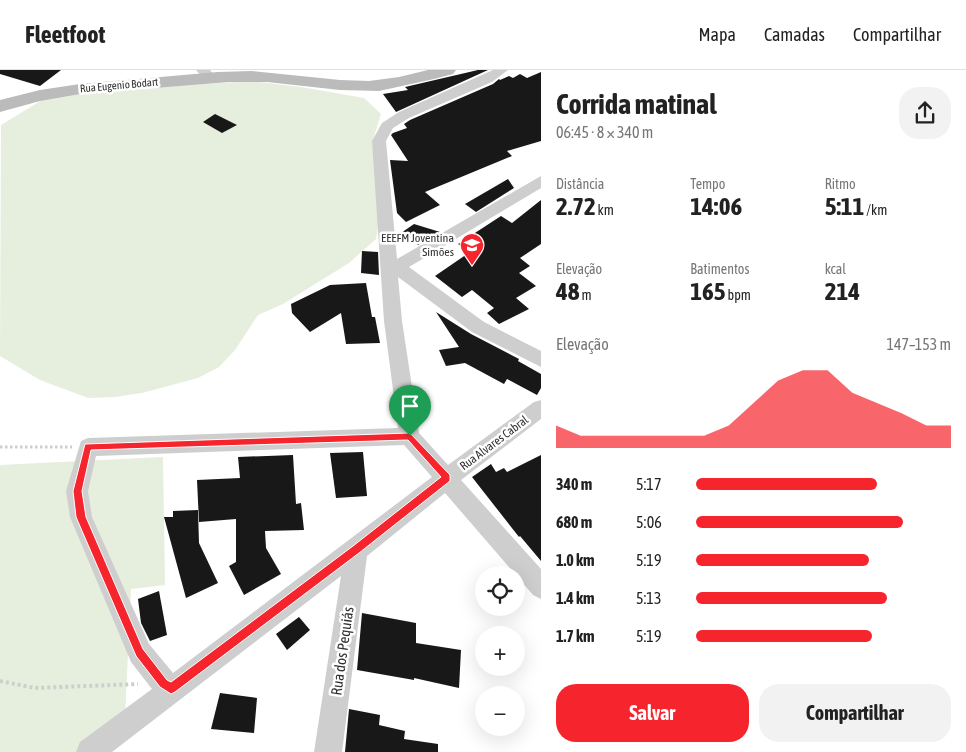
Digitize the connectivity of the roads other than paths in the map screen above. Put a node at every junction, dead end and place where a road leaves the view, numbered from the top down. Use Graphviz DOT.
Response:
graph roads {
  1 [pos="502,70"];
  2 [pos="440,71"];
  3 [pos="205,72"];
  4 [pos="0,106"];
  5 [pos="541,181"];
  6 [pos="394,269"];
  7 [pos="541,360"];
  8 [pos="541,408"];
  9 [pos="410,436"];
  10 [pos="446,478"];
  11 [pos="356,550"];
  12 [pos="541,587"];
  13 [pos="168,686"];
  14 [pos="90,752"];
  15 [pos="328,752"];
  1 -- 6 [label="street"];
  2 -- 3 [label="street, Rua Eugenio Bodart"];
  3 -- 4 [label="street, Rua Eugenio Bodart"];
  5 -- 6 [label="street"];
  6 -- 7 [label="street"];
  6 -- 9 [label="street"];
  8 -- 10 [label="street, Rua Alvares Cabral"];
  9 -- 10 [label="street"];
  9 -- 13 [label="street"];
  10 -- 11 [label="street, Rua Alvares Cabral"];
  10 -- 12 [label="street"];
  11 -- 13 [label="street, Rua Alvares Cabral"];
  11 -- 15 [label="street, Rua dos Pequiás"];
  13 -- 14 [label="street, Rua Alvares Cabral"];
}
